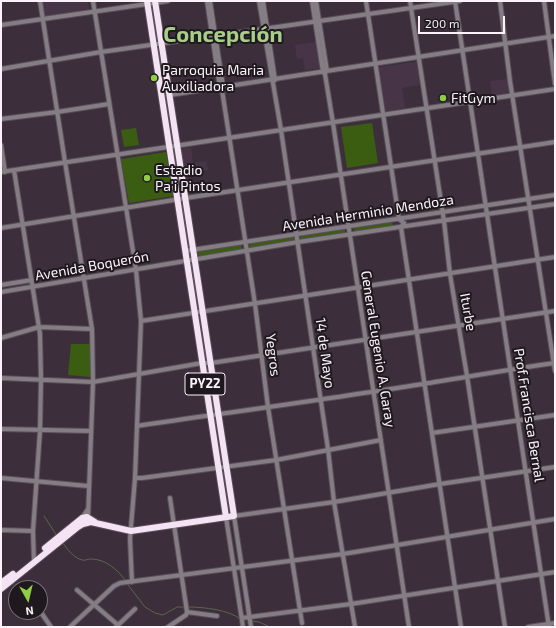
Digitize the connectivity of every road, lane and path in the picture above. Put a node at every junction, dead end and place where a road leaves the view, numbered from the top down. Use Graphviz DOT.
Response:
graph roads {
  1 [pos="40,1"];
  2 [pos="93,1"];
  3 [pos="168,1"];
  4 [pos="206,1"];
  5 [pos="210,1"];
  6 [pos="259,1"];
  7 [pos="263,1"];
  8 [pos="312,1"];
  9 [pos="316,1"];
  10 [pos="366,1"];
  11 [pos="410,1"];
  12 [pos="455,1"];
  13 [pos="460,1"];
  14 [pos="500,1"];
  15 [pos="544,1"];
  16 [pos="156,2"];
  17 [pos="147,3"];
  18 [pos="412,7"];
  19 [pos="94,12"];
  20 [pos="368,14"];
  21 [pos="43,19"];
  22 [pos="317,21"];
  23 [pos="1,25"];
  24 [pos="266,29"];
  25 [pos="555,36"];
  26 [pos="214,37"];
  27 [pos="548,37"];
  28 [pos="162,44"];
  29 [pos="505,44"];
  30 [pos="154,46"];
  31 [pos="462,50"];
  32 [pos="101,52"];
  33 [pos="419,57"];
  34 [pos="50,60"];
  35 [pos="376,64"];
  36 [pos="1,69"];
  37 [pos="325,72"];
  38 [pos="274,80"];
  39 [pos="555,84"];
  40 [pos="221,88"];
  41 [pos="555,89"];
  42 [pos="170,95"];
  43 [pos="513,95"];
  44 [pos="469,102"];
  45 [pos="108,104"];
  46 [pos="426,108"];
  47 [pos="57,112"];
  48 [pos="384,115"];
  49 [pos="1,119"];
  50 [pos="333,123"];
  51 [pos="282,130"];
  52 [pos="230,139"];
  53 [pos="555,142"];
  54 [pos="1,145"];
  55 [pos="178,146"];
  56 [pos="170,147"];
  57 [pos="521,147"];
  58 [pos="117,154"];
  59 [pos="478,154"];
  60 [pos="435,160"];
  61 [pos="65,162"];
  62 [pos="391,166"];
  63 [pos="14,170"];
  64 [pos="3,172"];
  65 [pos="341,175"];
  66 [pos="289,182"];
  67 [pos="237,191"];
  68 [pos="555,195"];
  69 [pos="186,198"];
  70 [pos="177,199"];
  71 [pos="529,199"];
  72 [pos="555,204"];
  73 [pos="486,206"];
  74 [pos="126,208"];
  75 [pos="531,208"];
  76 [pos="442,212"];
  77 [pos="487,215"];
  78 [pos="74,217"];
  79 [pos="399,219"];
  80 [pos="444,221"];
  81 [pos="23,225"];
  82 [pos="348,226"];
  83 [pos="401,227"];
  84 [pos="1,228"];
  85 [pos="297,234"];
  86 [pos="350,235"];
  87 [pos="298,242"];
  88 [pos="245,243"];
  89 [pos="185,251"];
  90 [pos="194,251"];
  91 [pos="247,251"];
  92 [pos="555,257"];
  93 [pos="195,259"];
  94 [pos="186,260"];
  95 [pos="538,260"];
  96 [pos="495,266"];
  97 [pos="136,270"];
  98 [pos="450,274"];
  99 [pos="85,278"];
  100 [pos="32,280"];
  101 [pos="408,280"];
  102 [pos="1,285"];
  103 [pos="34,287"];
  104 [pos="357,288"];
  105 [pos="1,292"];
  106 [pos="306,296"];
  107 [pos="256,304"];
  108 [pos="203,311"];
  109 [pos="555,311"];
  110 [pos="547,312"];
  111 [pos="194,313"];
  112 [pos="503,319"];
  113 [pos="141,321"];
  114 [pos="459,325"];
  115 [pos="39,327"];
  116 [pos="92,330"];
  117 [pos="417,331"];
  118 [pos="1,338"];
  119 [pos="366,340"];
  120 [pos="313,348"];
  121 [pos="262,356"];
  122 [pos="202,363"];
  123 [pos="212,363"];
  124 [pos="554,363"];
  125 [pos="511,369"];
  126 [pos="555,371"];
  127 [pos="139,374"];
  128 [pos="467,376"];
  129 [pos="1,378"];
  130 [pos="41,379"];
  131 [pos="93,382"];
  132 [pos="424,384"];
  133 [pos="374,391"];
  134 [pos="321,399"];
  135 [pos="268,408"];
  136 [pos="218,414"];
  137 [pos="555,414"];
  138 [pos="210,415"];
  139 [pos="518,421"];
  140 [pos="137,426"];
  141 [pos="475,427"];
  142 [pos="1,429"];
  143 [pos="40,431"];
  144 [pos="91,432"];
  145 [pos="432,434"];
  146 [pos="381,440"];
  147 [pos="328,449"];
  148 [pos="276,460"];
  149 [pos="226,466"];
  150 [pos="218,467"];
  151 [pos="555,467"];
  152 [pos="526,472"];
  153 [pos="483,477"];
  154 [pos="1,478"];
  155 [pos="135,478"];
  156 [pos="36,481"];
  157 [pos="440,484"];
  158 [pos="88,486"];
  159 [pos="390,493"];
  160 [pos="170,498"];
  161 [pos="334,502"];
  162 [pos="285,510"];
  163 [pos="234,516"];
  164 [pos="226,517"];
  165 [pos="85,519"];
  166 [pos="555,520"];
  167 [pos="533,523"];
  168 [pos="174,524"];
  169 [pos="491,529"];
  170 [pos="1,530"];
  171 [pos="33,531"];
  172 [pos="132,531"];
  173 [pos="448,537"];
  174 [pos="397,544"];
  175 [pos="343,554"];
  176 [pos="34,560"];
  177 [pos="292,560"];
  178 [pos="242,567"];
  179 [pos="234,568"];
  180 [pos="555,572"];
  181 [pos="542,574"];
  182 [pos="182,575"];
  183 [pos="498,580"];
  184 [pos="132,582"];
  185 [pos="1,583"];
  186 [pos="455,587"];
  187 [pos="1,588"];
  188 [pos="77,590"];
  189 [pos="404,594"];
  190 [pos="93,604"];
  191 [pos="351,604"];
  192 [pos="135,609"];
  193 [pos="300,610"];
  194 [pos="188,612"];
  195 [pos="217,616"];
  196 [pos="250,617"];
  197 [pos="242,618"];
  198 [pos="302,623"];
  199 [pos="555,623"];
  200 [pos="549,625"];
  201 [pos="117,626"];
  202 [pos="70,627"];
  203 [pos="168,627"];
  204 [pos="243,627"];
  205 [pos="251,627"];
  206 [pos="355,627"];
  207 [pos="409,627"];
  208 [pos="461,627"];
  209 [pos="505,627"];
  210 [pos="528,627"];
  1 -- 21 [label="street"];
  2 -- 19 [label="street"];
  3 -- 16 [label="street"];
  4 -- 26 [label="street, Yegros"];
  5 -- 26 [label="street, Yegros"];
  6 -- 24 [label="street, 14 de Mayo"];
  7 -- 24 [label="street, 14 de Mayo"];
  8 -- 22 [label="street, General Eugenio A. Garay"];
  9 -- 22 [label="street, General Eugenio A. Garay"];
  10 -- 20 [label="street"];
  11 -- 18 [label="street, Iturbe"];
  12 -- 13 [label="street"];
  12 -- 18 [label="street"];
  12 -- 31 [label="street, Prof.Francisca Bernal"];
  14 -- 29 [label="street"];
  15 -- 27 [label="street"];
  16 -- 17 [label="street"];
  16 -- 28 [label="highway, PY22"];
  17 -- 19 [label="street"];
  17 -- 30 [label="highway, PY22"];
  18 -- 20 [label="street"];
  18 -- 33 [label="street, Iturbe"];
  19 -- 21 [label="street"];
  19 -- 32 [label="street"];
  20 -- 22 [label="street"];
  20 -- 35 [label="street"];
  21 -- 23 [label="street"];
  21 -- 34 [label="street"];
  22 -- 24 [label="street"];
  22 -- 37 [label="street, General Eugenio A. Garay"];
  24 -- 26 [label="street"];
  24 -- 38 [label="street, 14 de Mayo"];
  25 -- 27 [label="street"];
  26 -- 28 [label="street"];
  26 -- 40 [label="street, Yegros"];
  27 -- 29 [label="street"];
  27 -- 39 [label="street"];
  28 -- 30 [label="street"];
  28 -- 42 [label="highway, PY22"];
  29 -- 31 [label="street"];
  29 -- 43 [label="street"];
  30 -- 32 [label="street"];
  30 -- 56 [label="highway, PY22"];
  31 -- 33 [label="street"];
  31 -- 44 [label="street, Prof.Francisca Bernal"];
  32 -- 34 [label="street"];
  32 -- 45 [label="street"];
  33 -- 35 [label="street"];
  33 -- 46 [label="street, Iturbe"];
  34 -- 36 [label="street"];
  34 -- 47 [label="street"];
  35 -- 37 [label="street"];
  35 -- 48 [label="street"];
  37 -- 38 [label="street"];
  37 -- 50 [label="street, General Eugenio A. Garay"];
  38 -- 40 [label="street"];
  38 -- 51 [label="street, 14 de Mayo"];
  40 -- 42 [label="street"];
  40 -- 52 [label="street, Yegros"];
  41 -- 43 [label="street"];
  42 -- 55 [label="highway, PY22"];
  43 -- 44 [label="street"];
  43 -- 57 [label="street"];
  44 -- 46 [label="street"];
  44 -- 59 [label="street, Prof.Francisca Bernal"];
  45 -- 47 [label="street"];
  45 -- 58 [label="street"];
  46 -- 48 [label="street"];
  46 -- 60 [label="street, Iturbe"];
  47 -- 49 [label="street"];
  47 -- 61 [label="street"];
  48 -- 50 [label="street"];
  48 -- 62 [label="street"];
  50 -- 51 [label="street"];
  50 -- 65 [label="street, General Eugenio A. Garay"];
  51 -- 52 [label="street"];
  51 -- 66 [label="street, 14 de Mayo"];
  52 -- 55 [label="street"];
  52 -- 67 [label="street, Yegros"];
  53 -- 57 [label="street"];
  54 -- 64 [label="street"];
  55 -- 56 [label="street"];
  55 -- 69 [label="highway, PY22"];
  56 -- 58 [label="street"];
  56 -- 70 [label="highway, PY22"];
  57 -- 59 [label="street"];
  57 -- 71 [label="street"];
  58 -- 61 [label="street"];
  58 -- 74 [label="street"];
  59 -- 60 [label="street"];
  59 -- 73 [label="street, Prof.Francisca Bernal"];
  60 -- 62 [label="street"];
  60 -- 76 [label="street, Iturbe"];
  61 -- 63 [label="street"];
  61 -- 78 [label="street"];
  62 -- 65 [label="street"];
  62 -- 79 [label="street"];
  63 -- 64 [label="street"];
  63 -- 81 [label="street"];
  65 -- 66 [label="street"];
  65 -- 82 [label="street, General Eugenio A. Garay"];
  66 -- 67 [label="street"];
  66 -- 85 [label="street, 14 de Mayo"];
  67 -- 69 [label="street"];
  67 -- 88 [label="street, Yegros"];
  68 -- 71 [label="street, Avenida Herminio Mendoza"];
  69 -- 70 [label="street"];
  69 -- 90 [label="highway, PY22"];
  70 -- 74 [label="street"];
  70 -- 89 [label="highway, PY22"];
  71 -- 73 [label="street, Avenida Herminio Mendoza"];
  71 -- 75 [label="street"];
  72 -- 75 [label="street, Avenida Herminio Mendoza"];
  73 -- 76 [label="street, Avenida Herminio Mendoza"];
  73 -- 77 [label="street, Prof.Francisca Bernal"];
  74 -- 78 [label="street"];
  74 -- 97 [label="street"];
  75 -- 77 [label="street, Avenida Herminio Mendoza"];
  75 -- 95 [label="street"];
  76 -- 79 [label="street, Avenida Herminio Mendoza"];
  76 -- 80 [label="street, Iturbe"];
  77 -- 80 [label="street, Avenida Herminio Mendoza"];
  77 -- 96 [label="street, Prof.Francisca Bernal"];
  78 -- 81 [label="street"];
  78 -- 99 [label="street"];
  79 -- 82 [label="street, Avenida Herminio Mendoza"];
  79 -- 83 [label="street"];
  80 -- 83 [label="street, Avenida Herminio Mendoza"];
  80 -- 98 [label="street, Iturbe"];
  81 -- 84 [label="street"];
  81 -- 100 [label="street"];
  82 -- 85 [label="street, Avenida Herminio Mendoza"];
  82 -- 86 [label="street, General Eugenio A. Garay"];
  83 -- 86 [label="street, Avenida Herminio Mendoza"];
  83 -- 101 [label="street"];
  85 -- 87 [label="street, 14 de Mayo"];
  85 -- 88 [label="street, Avenida Herminio Mendoza"];
  86 -- 87 [label="street, Avenida Herminio Mendoza"];
  86 -- 104 [label="street, General Eugenio A. Garay"];
  87 -- 91 [label="street, Avenida Herminio Mendoza"];
  87 -- 106 [label="street, 14 de Mayo"];
  88 -- 90 [label="street, Avenida Herminio Mendoza"];
  88 -- 91 [label="street, Yegros"];
  89 -- 90 [label="street, Avenida Herminio Mendoza"];
  89 -- 94 [label="highway, PY22"];
  90 -- 93 [label="highway, PY22"];
  91 -- 93 [label="street, Avenida Herminio Mendoza"];
  91 -- 107 [label="street, Yegros"];
  92 -- 95 [label="street"];
  93 -- 94 [label="street, Avenida Herminio Mendoza"];
  93 -- 108 [label="highway, PY22"];
  94 -- 97 [label="street, Avenida Boquerón"];
  94 -- 111 [label="highway, PY22"];
  95 -- 96 [label="street"];
  95 -- 110 [label="street"];
  96 -- 98 [label="street"];
  96 -- 112 [label="street, Prof.Francisca Bernal"];
  97 -- 99 [label="street, Avenida Boquerón"];
  97 -- 113 [label="street"];
  98 -- 101 [label="street"];
  98 -- 114 [label="street, Iturbe"];
  99 -- 103 [label="street, Avenida Boquerón"];
  99 -- 116 [label="street"];
  100 -- 102 [label="street, Avenida Boquerón"];
  100 -- 103 [label="street"];
  101 -- 104 [label="street"];
  101 -- 117 [label="street"];
  103 -- 105 [label="street, Avenida Boquerón"];
  103 -- 115 [label="street"];
  104 -- 106 [label="street"];
  104 -- 119 [label="street, General Eugenio A. Garay"];
  106 -- 107 [label="street"];
  106 -- 120 [label="street, 14 de Mayo"];
  107 -- 108 [label="street"];
  107 -- 121 [label="street, Yegros"];
  108 -- 111 [label="street"];
  108 -- 123 [label="highway, PY22"];
  109 -- 110 [label="street"];
  110 -- 112 [label="street"];
  110 -- 124 [label="street"];
  111 -- 113 [label="street"];
  111 -- 122 [label="highway, PY22"];
  112 -- 114 [label="street"];
  112 -- 125 [label="street, Prof.Francisca Bernal"];
  113 -- 127 [label="street"];
  114 -- 117 [label="street"];
  114 -- 128 [label="street, Iturbe"];
  115 -- 116 [label="street"];
  115 -- 118 [label="street"];
  115 -- 130 [label="street"];
  116 -- 131 [label="street"];
  117 -- 119 [label="street"];
  117 -- 132 [label="street"];
  119 -- 120 [label="street"];
  119 -- 133 [label="street, General Eugenio A. Garay"];
  120 -- 121 [label="street"];
  120 -- 134 [label="street, 14 de Mayo"];
  121 -- 123 [label="street"];
  121 -- 135 [label="street, Yegros"];
  122 -- 123 [label="street"];
  122 -- 127 [label="street"];
  122 -- 138 [label="highway, PY22"];
  123 -- 136 [label="highway, PY22"];
  124 -- 125 [label="street"];
  124 -- 126 [label="street"];
  125 -- 128 [label="street"];
  125 -- 139 [label="street, Prof.Francisca Bernal"];
  127 -- 131 [label="street"];
  127 -- 140 [label="street"];
  128 -- 132 [label="street"];
  128 -- 141 [label="street, Iturbe"];
  129 -- 130 [label="street"];
  130 -- 131 [label="street"];
  130 -- 143 [label="street"];
  131 -- 144 [label="street"];
  132 -- 133 [label="street"];
  132 -- 145 [label="street"];
  133 -- 134 [label="street"];
  133 -- 146 [label="street, General Eugenio A. Garay"];
  134 -- 135 [label="street"];
  134 -- 147 [label="street, 14 de Mayo"];
  135 -- 136 [label="street"];
  135 -- 148 [label="street, Yegros"];
  136 -- 138 [label="street"];
  136 -- 149 [label="highway, PY22"];
  137 -- 139 [label="street"];
  138 -- 140 [label="street"];
  138 -- 150 [label="highway, PY22"];
  139 -- 141 [label="street"];
  139 -- 152 [label="street, Prof.Francisca Bernal"];
  140 -- 155 [label="street"];
  141 -- 145 [label="street"];
  141 -- 153 [label="street, Iturbe"];
  142 -- 143 [label="street"];
  143 -- 144 [label="street"];
  143 -- 156 [label="street"];
  144 -- 158 [label="street"];
  145 -- 157 [label="street"];
  146 -- 147 [label="street"];
  146 -- 159 [label="street, General Eugenio A. Garay"];
  147 -- 148 [label="street"];
  147 -- 161 [label="street, 14 de Mayo"];
  148 -- 149 [label="street"];
  148 -- 162 [label="street, Yegros"];
  149 -- 150 [label="street"];
  149 -- 163 [label="highway, PY22"];
  150 -- 155 [label="street"];
  150 -- 164 [label="highway, PY22"];
  151 -- 152 [label="street"];
  152 -- 153 [label="street"];
  152 -- 167 [label="street, Prof.Francisca Bernal"];
  153 -- 157 [label="street"];
  153 -- 169 [label="street, Iturbe"];
  154 -- 156 [label="street"];
  155 -- 172 [label="street"];
  156 -- 158 [label="street"];
  156 -- 171 [label="street"];
  157 -- 159 [label="street"];
  157 -- 173 [label="street"];
  158 -- 165 [label="street"];
  159 -- 161 [label="street"];
  159 -- 174 [label="street, General Eugenio A. Garay"];
  160 -- 168 [label="street"];
  161 -- 162 [label="street"];
  161 -- 175 [label="street, 14 de Mayo"];
  162 -- 163 [label="street"];
  162 -- 177 [label="street, Yegros"];
  163 -- 164 [label="highway"];
  163 -- 178 [label="street"];
  164 -- 168 [label="highway"];
  164 -- 179 [label="street"];
  165 -- 172 [label="highway"];
  165 -- 176 [label="highway"];
  166 -- 167 [label="street"];
  167 -- 169 [label="street"];
  167 -- 181 [label="street, Prof.Francisca Bernal"];
  168 -- 172 [label="highway"];
  168 -- 182 [label="street"];
  169 -- 173 [label="street"];
  169 -- 183 [label="street, Iturbe"];
  170 -- 171 [label="street"];
  171 -- 176 [label="street"];
  172 -- 184 [label="street"];
  173 -- 174 [label="street"];
  173 -- 186 [label="street"];
  174 -- 175 [label="street"];
  174 -- 189 [label="street, General Eugenio A. Garay"];
  175 -- 177 [label="street"];
  175 -- 191 [label="street, 14 de Mayo"];
  176 -- 185 [label="highway"];
  176 -- 187 [label="highway"];
  177 -- 178 [label="street"];
  177 -- 193 [label="street, Yegros"];
  178 -- 179 [label="street"];
  178 -- 196 [label="street"];
  179 -- 182 [label="street"];
  179 -- 197 [label="street"];
  180 -- 181 [label="street"];
  181 -- 183 [label="street"];
  181 -- 200 [label="street, Prof.Francisca Bernal"];
  182 -- 184 [label="street"];
  182 -- 194 [label="street"];
  183 -- 186 [label="street"];
  183 -- 209 [label="street, Iturbe"];
  184 -- 190 [label="street"];
  186 -- 189 [label="street"];
  186 -- 208 [label="street"];
  188 -- 190 [label="street"];
  189 -- 191 [label="street"];
  189 -- 207 [label="street, General Eugenio A. Garay"];
  190 -- 201 [label="street"];
  190 -- 202 [label="street"];
  191 -- 193 [label="street"];
  191 -- 206 [label="street, 14 de Mayo"];
  192 -- 201 [label="street"];
  193 -- 196 [label="street"];
  193 -- 198 [label="street, Yegros"];
  194 -- 195 [label="street"];
  194 -- 203 [label="street"];
  196 -- 197 [label="street"];
  196 -- 205 [label="street"];
  197 -- 204 [label="street"];
  199 -- 200 [label="street"];
  200 -- 210 [label="street"];
}
